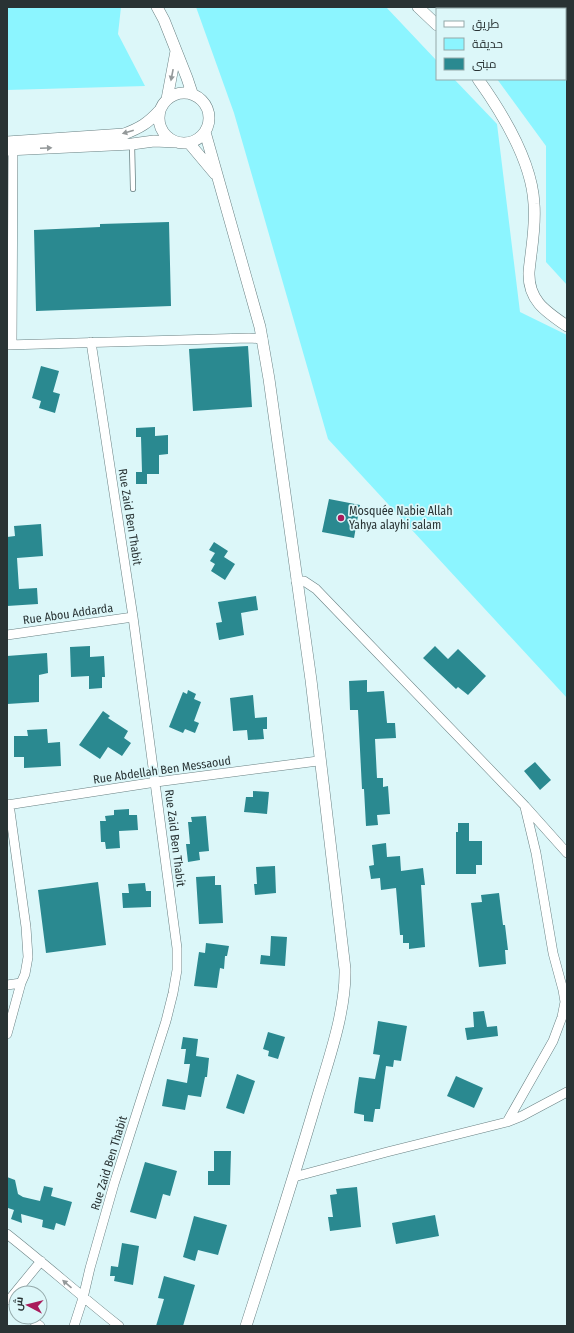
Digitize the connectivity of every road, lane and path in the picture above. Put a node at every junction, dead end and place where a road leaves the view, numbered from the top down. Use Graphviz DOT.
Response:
graph roads {
  1 [pos="157,7"];
  2 [pos="418,7"];
  3 [pos="436,24"];
  4 [pos="176,50"];
  5 [pos="479,80"];
  6 [pos="192,93"];
  7 [pos="167,99"];
  8 [pos="159,111"];
  9 [pos="205,132"];
  10 [pos="176,142"];
  11 [pos="189,143"];
  12 [pos="132,144"];
  13 [pos="10,146"];
  14 [pos="217,176"];
  15 [pos="133,189"];
  16 [pos="567,326"];
  17 [pos="263,339"];
  18 [pos="91,342"];
  19 [pos="10,345"];
  20 [pos="296,581"];
  21 [pos="133,617"];
  22 [pos="7,635"];
  23 [pos="320,762"];
  24 [pos="156,782"];
  25 [pos="8,804"];
  26 [pos="525,806"];
  27 [pos="567,853"];
  28 [pos="21,983"];
  29 [pos="7,985"];
  30 [pos="7,1034"];
  31 [pos="567,1092"];
  32 [pos="507,1122"];
  33 [pos="294,1177"];
  34 [pos="7,1234"];
  35 [pos="41,1261"];
  36 [pos="23,1285"];
  37 [pos="83,1298"];
  38 [pos="74,1326"];
  39 [pos="119,1326"];
  40 [pos="246,1326"];
  1 -- 4 [label="street"];
  2 -- 3 [label="street"];
  4 -- 6 [label="street"];
  4 -- 7 [label="street, one-way"];
  5 -- 16 [label="street"];
  6 -- 7 [label="street"];
  6 -- 9 [label="street"];
  7 -- 8 [label="street"];
  8 -- 10 [label="street"];
  8 -- 13 [label="street, one-way"];
  9 -- 11 [label="street"];
  9 -- 14 [label="street"];
  10 -- 11 [label="street"];
  10 -- 12 [label="street"];
  11 -- 14 [label="street"];
  13 -- 12 [label="street, one-way"];
  12 -- 15 [label="lane"];
  13 -- 19 [label="street"];
  14 -- 17 [label="street"];
  17 -- 18 [label="street"];
  17 -- 20 [label="street"];
  18 -- 19 [label="street"];
  18 -- 21 [label="street, Rue Zaid Ben Thabit"];
  20 -- 23 [label="street"];
  20 -- 26 [label="street"];
  21 -- 22 [label="street, Rue Abou Addarda"];
  21 -- 24 [label="street, Rue Zaid Ben Thabit"];
  23 -- 24 [label="street, Rue Abdellah Ben Messaoud"];
  23 -- 33 [label="street"];
  24 -- 25 [label="street, Rue Abdellah Ben Messaoud"];
  24 -- 37 [label="street, Rue Zaid Ben Thabit"];
  25 -- 28 [label="street"];
  26 -- 27 [label="street"];
  26 -- 32 [label="street"];
  28 -- 29 [label="street"];
  28 -- 30 [label="street"];
  31 -- 32 [label="street"];
  32 -- 33 [label="street"];
  33 -- 40 [label="street"];
  34 -- 35 [label="street"];
  35 -- 36 [label="street"];
  37 -- 35 [label="street, one-way"];
  37 -- 38 [label="street, Rue Zaid Ben Thabit"];
  37 -- 39 [label="street"];
}
